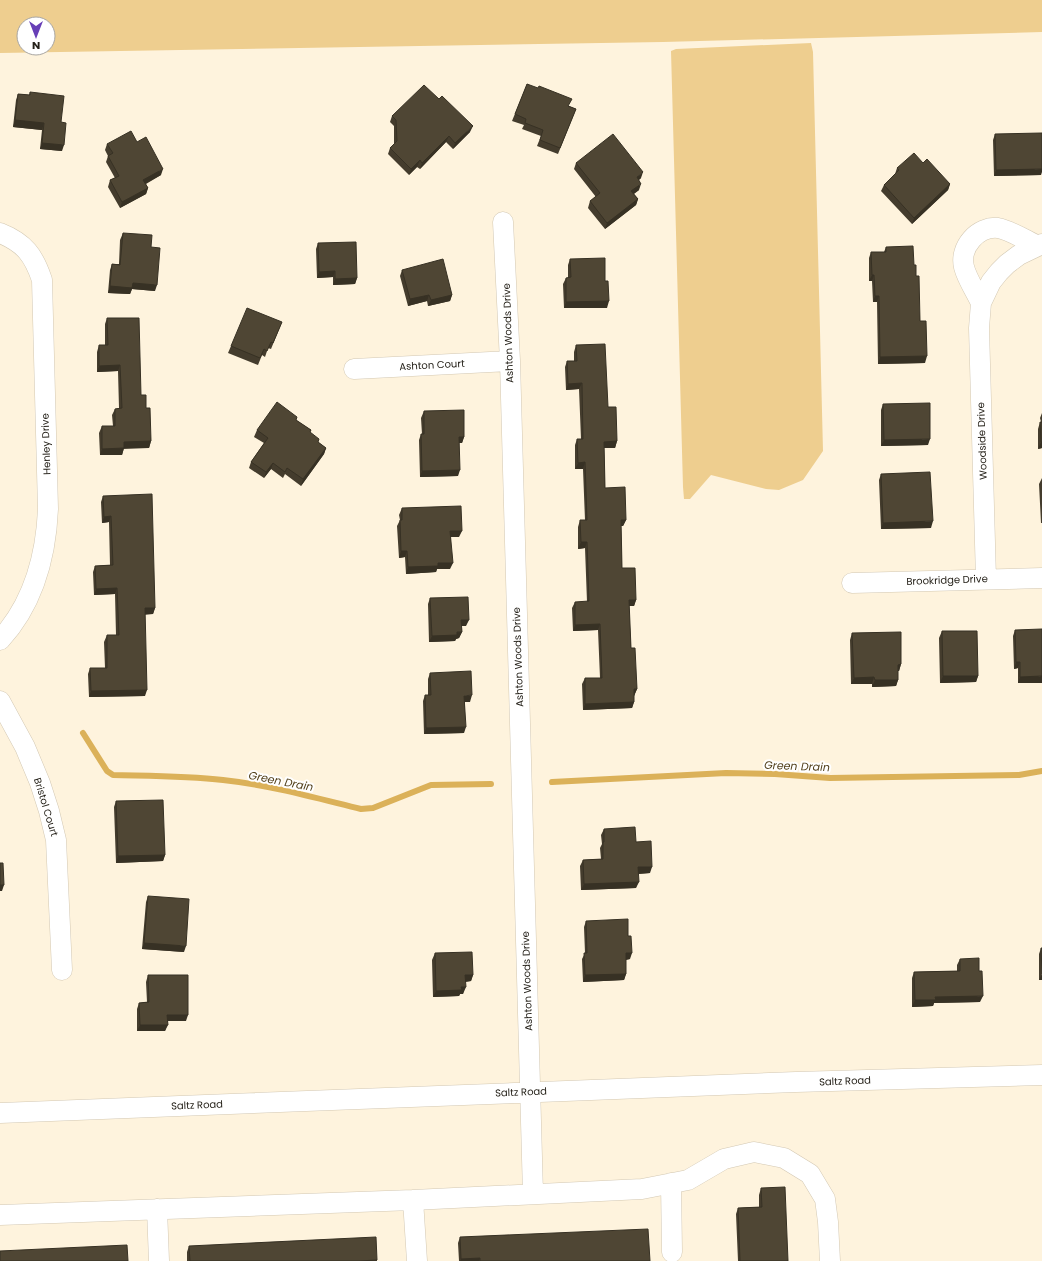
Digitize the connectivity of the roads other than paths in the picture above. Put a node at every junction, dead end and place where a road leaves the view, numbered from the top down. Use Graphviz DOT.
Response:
graph roads {
  1 [pos="503,222"];
  2 [pos="0,233"];
  3 [pos="1040,245"];
  4 [pos="982,303"];
  5 [pos="510,361"];
  6 [pos="354,369"];
  7 [pos="1042,578"];
  8 [pos="986,579"];
  9 [pos="852,583"];
  10 [pos="0,640"];
  11 [pos="0,701"];
  12 [pos="62,970"];
  13 [pos="1042,1075"];
  14 [pos="531,1092"];
  15 [pos="0,1113"];
  16 [pos="671,1183"];
  17 [pos="533,1194"];
  18 [pos="413,1200"];
  19 [pos="157,1209"];
  20 [pos="0,1215"];
  21 [pos="672,1252"];
  22 [pos="159,1261"];
  23 [pos="418,1261"];
  24 [pos="830,1261"];
  1 -- 5 [label="street, Ashton Woods Drive"];
  2 -- 10 [label="street, Henley Drive"];
  3 -- 4 [label="street, Woodside Drive"];
  3 -- 4 [label="street, Woodside Drive"];
  4 -- 8 [label="street, Woodside Drive"];
  5 -- 6 [label="street, Ashton Court"];
  5 -- 14 [label="street, Ashton Woods Drive"];
  7 -- 8 [label="street, Brookridge Drive"];
  8 -- 9 [label="street, Brookridge Drive"];
  11 -- 12 [label="street, Bristol Court"];
  13 -- 14 [label="street, Saltz Road"];
  14 -- 15 [label="street, Saltz Road"];
  14 -- 17 [label="street, Ashton Woods Drive"];
  16 -- 17 [label="street"];
  16 -- 21 [label="street"];
  16 -- 24 [label="street"];
  17 -- 18 [label="street"];
  18 -- 19 [label="street"];
  18 -- 23 [label="street"];
  19 -- 20 [label="street"];
  19 -- 22 [label="street"];
}
